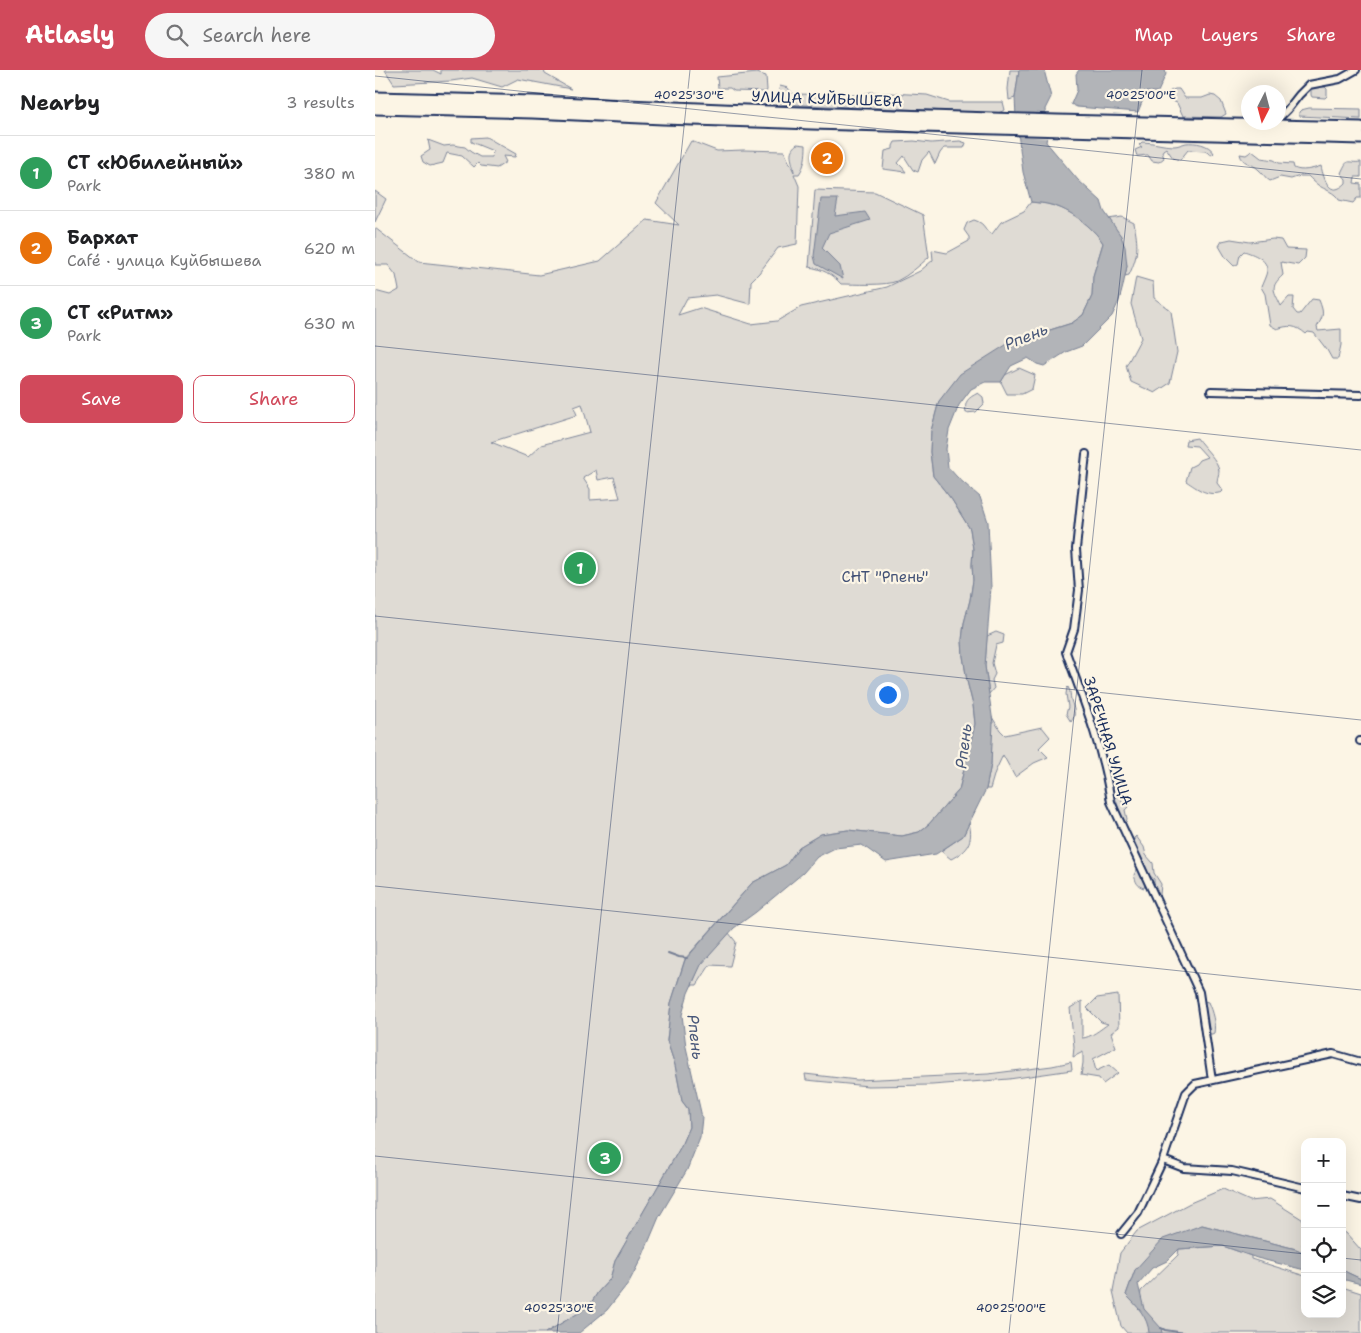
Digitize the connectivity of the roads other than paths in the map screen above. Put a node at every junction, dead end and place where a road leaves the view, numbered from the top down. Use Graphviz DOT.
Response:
graph roads {
  1 [pos="1356,70"];
  2 [pos="375,98"];
  3 [pos="375,108"];
  4 [pos="1286,111"];
  5 [pos="1241,123"];
  6 [pos="1009,124"];
  7 [pos="1235,124"];
  8 [pos="1057,126"];
  9 [pos="1361,128"];
  10 [pos="1361,138"];
  11 [pos="1211,391"];
  12 [pos="1361,394"];
  13 [pos="1086,454"];
  14 [pos="1361,1062"];
  15 [pos="1212,1080"];
  16 [pos="1163,1160"];
  17 [pos="1301,1187"];
  18 [pos="1346,1197"];
  19 [pos="1361,1200"];
  20 [pos="1121,1234"];
  1 -- 4 [label="street"];
  2 -- 6 [label="highway, УЛИЦА КУЙБЫШЕВА"];
  3 -- 6 [label="highway, УЛИЦА КУЙБЫШЕВА"];
  5 -- 7 [label="street"];
  6 -- 8 [label="highway"];
  7 -- 8 [label="highway"];
  7 -- 9 [label="highway"];
  8 -- 10 [label="highway"];
  11 -- 12 [label="street"];
  13 -- 15 [label="street, ЗАРЕЧНАЯ УЛИЦА"];
  14 -- 15 [label="street"];
  15 -- 16 [label="street"];
  16 -- 17 [label="street"];
  16 -- 20 [label="street"];
  18 -- 19 [label="street"];
}
